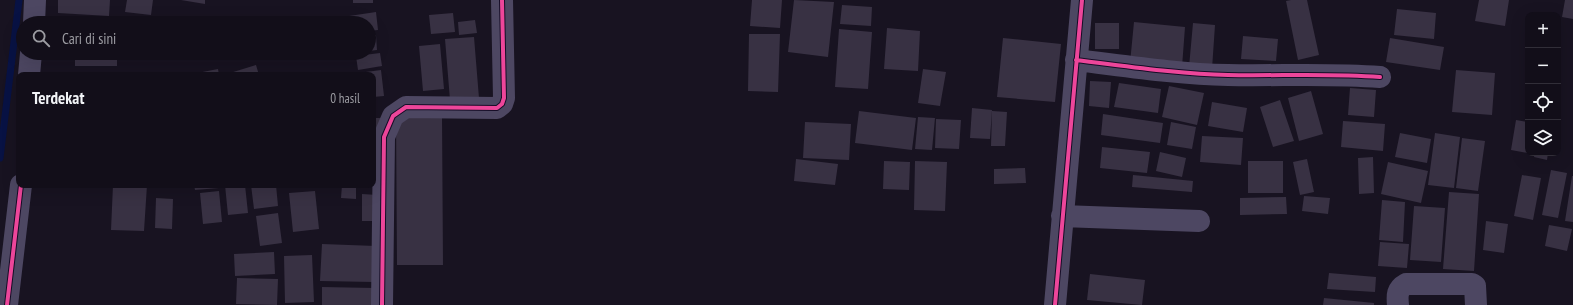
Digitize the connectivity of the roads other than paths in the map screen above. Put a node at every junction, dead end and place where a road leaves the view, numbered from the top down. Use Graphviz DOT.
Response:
graph roads {
  1 [pos="35,0"];
  2 [pos="502,0"];
  3 [pos="1082,0"];
  4 [pos="34,16"];
  5 [pos="31,60"];
  6 [pos="1076,60"];
  7 [pos="30,72"];
  8 [pos="1380,77"];
  9 [pos="21,188"];
  10 [pos="1062,216"];
  11 [pos="1199,221"];
  12 [pos="7,305"];
  13 [pos="382,305"];
  14 [pos="1055,305"];
  15 [pos="1398,305"];
  16 [pos="1476,305"];
  1 -- 4 [label="street"];
  2 -- 13 [label="street"];
  3 -- 6 [label="street"];
  5 -- 7 [label="street"];
  6 -- 8 [label="street"];
  6 -- 10 [label="street"];
  9 -- 12 [label="street"];
  10 -- 11 [label="street"];
  10 -- 14 [label="street"];
  15 -- 16 [label="street"];
}
